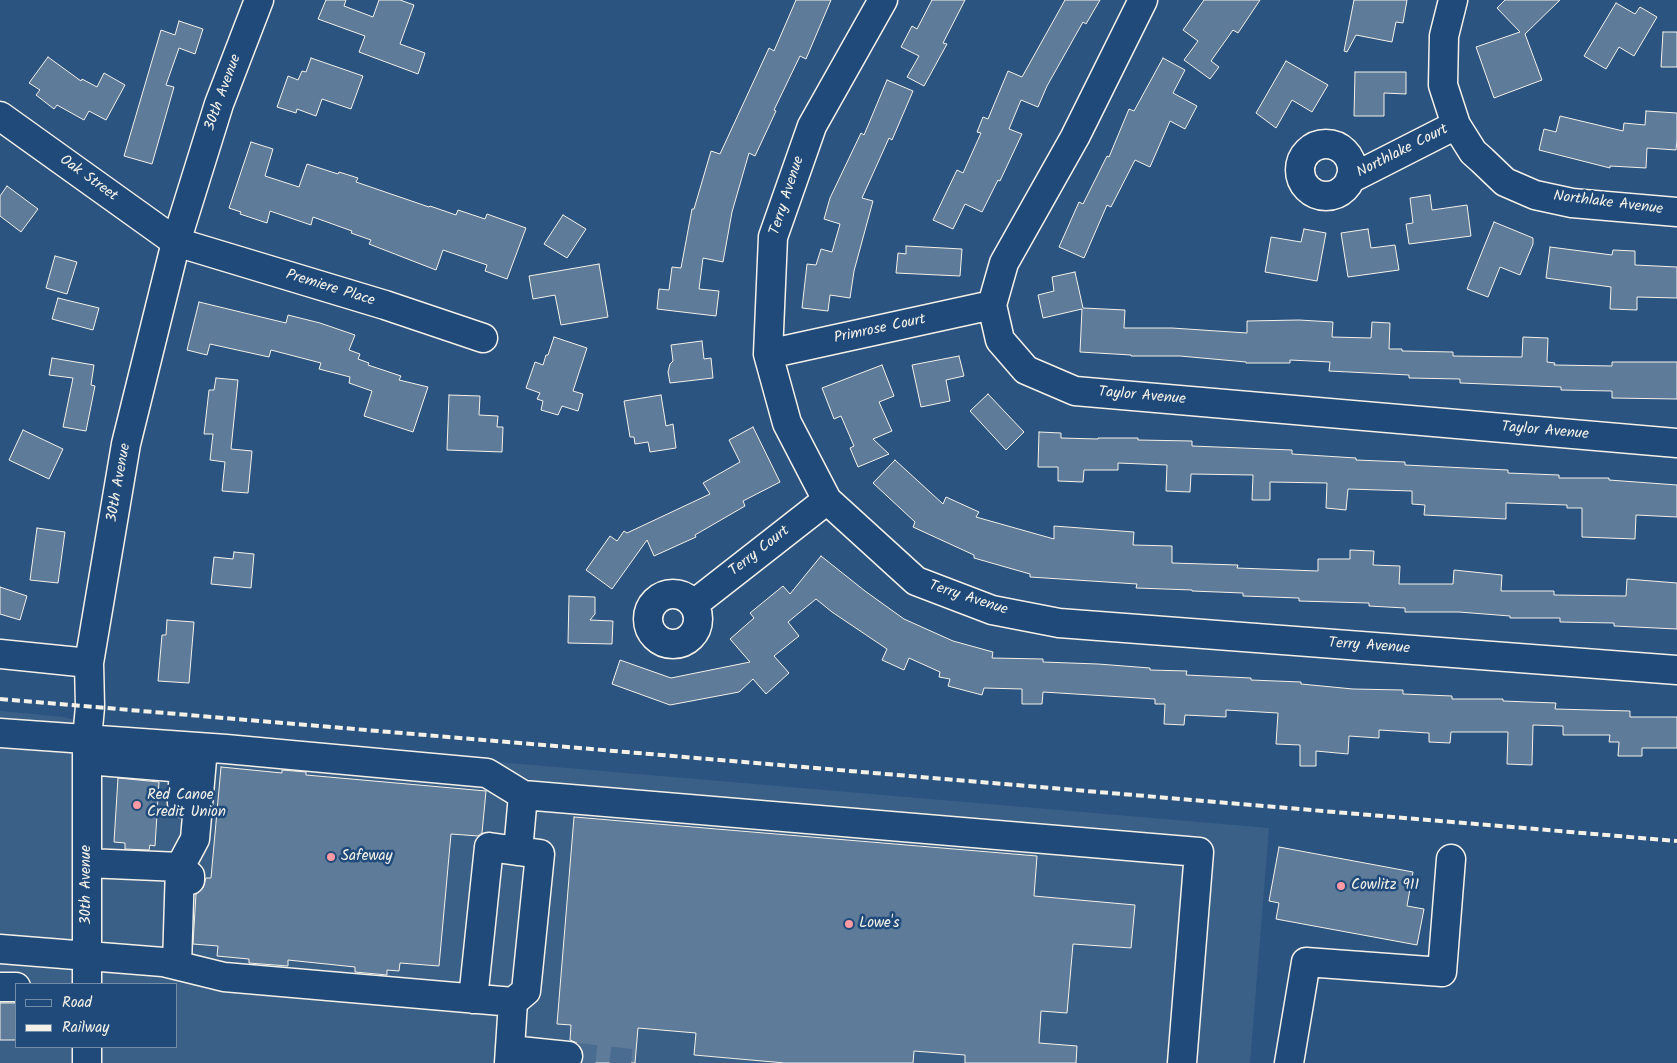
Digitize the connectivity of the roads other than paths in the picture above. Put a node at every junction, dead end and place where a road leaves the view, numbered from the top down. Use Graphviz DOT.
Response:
graph roads {
  1 [pos="259,0"];
  2 [pos="883,0"];
  3 [pos="1143,0"];
  4 [pos="1453,0"];
  5 [pos="0,116"];
  6 [pos="1456,125"];
  7 [pos="1350,179"];
  8 [pos="1677,212"];
  9 [pos="176,242"];
  10 [pos="992,305"];
  11 [pos="483,338"];
  12 [pos="768,354"];
  13 [pos="1677,444"];
  14 [pos="826,500"];
  15 [pos="694,604"];
  16 [pos="0,654"];
  17 [pos="89,663"];
  18 [pos="1677,670"];
  19 [pos="0,733"];
  20 [pos="203,748"];
  21 [pos="87,750"];
  22 [pos="523,795"];
  23 [pos="196,824"];
  24 [pos="518,851"];
  25 [pos="1451,859"];
  26 [pos="87,863"];
  27 [pos="180,867"];
  28 [pos="0,949"];
  29 [pos="87,955"];
  30 [pos="177,965"];
  31 [pos="87,983"];
  32 [pos="0,987"];
  33 [pos="15,987"];
  34 [pos="473,999"];
  35 [pos="513,1002"];
  36 [pos="87,1048"];
  37 [pos="568,1056"];
  38 [pos="509,1057"];
  39 [pos="87,1063"];
  40 [pos="1182,1063"];
  41 [pos="1289,1063"];
  1 -- 9 [label="street, 30th Avenue"];
  2 -- 12 [label="street, Terry Avenue"];
  3 -- 10 [label="street, Taylor Avenue"];
  4 -- 6 [label="street, Northlake Avenue"];
  5 -- 9 [label="street, Oak Street"];
  6 -- 7 [label="street, Northlake Court"];
  6 -- 8 [label="street, Northlake Avenue"];
  9 -- 11 [label="street, Premiere Place"];
  9 -- 17 [label="street, 30th Avenue"];
  10 -- 12 [label="street, Primrose Court"];
  10 -- 13 [label="street, Taylor Avenue"];
  12 -- 14 [label="street, Terry Avenue"];
  14 -- 15 [label="street, Terry Court"];
  14 -- 18 [label="street, Terry Avenue"];
  16 -- 17 [label="street"];
  17 -- 21 [label="street, 30th Avenue"];
  19 -- 21 [label="street"];
  20 -- 21 [label="street"];
  20 -- 22 [label="street"];
  20 -- 23 [label="street"];
  21 -- 23 [label="street"];
  21 -- 26 [label="street, 30th Avenue"];
  22 -- 24 [label="street"];
  22 -- 40 [label="street"];
  23 -- 27 [label="street"];
  24 -- 34 [label="street"];
  24 -- 35 [label="street"];
  25 -- 41 [label="street"];
  26 -- 27 [label="street"];
  26 -- 29 [label="street, 30th Avenue"];
  27 -- 30 [label="street"];
  28 -- 29 [label="street"];
  29 -- 30 [label="street"];
  29 -- 31 [label="street, 30th Avenue"];
  30 -- 34 [label="street"];
  32 -- 33 [label="street"];
  34 -- 35 [label="street"];
  35 -- 38 [label="street"];
  36 -- 39 [label="street"];
  37 -- 38 [label="street"];
}
